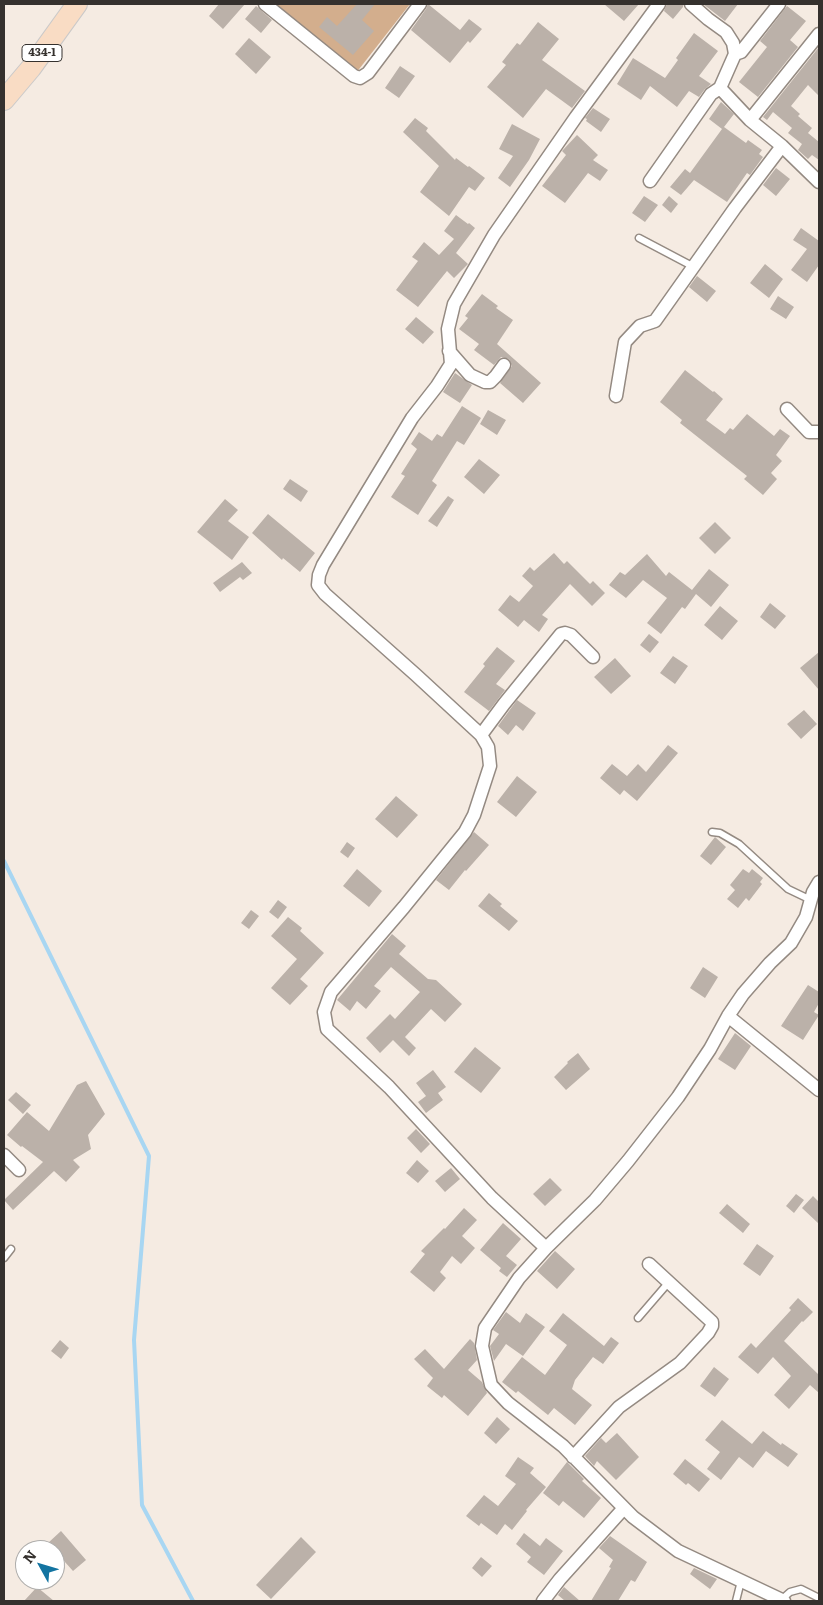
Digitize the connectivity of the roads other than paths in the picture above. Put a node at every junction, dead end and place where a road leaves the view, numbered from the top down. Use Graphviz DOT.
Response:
graph roads {
  1 [pos="77,4"];
  2 [pos="265,4"];
  3 [pos="420,4"];
  4 [pos="658,4"];
  5 [pos="691,4"];
  6 [pos="779,4"];
  7 [pos="819,34"];
  8 [pos="735,54"];
  9 [pos="720,88"];
  10 [pos="4,100"];
  11 [pos="750,120"];
  12 [pos="782,146"];
  13 [pos="650,181"];
  14 [pos="819,182"];
  15 [pos="639,238"];
  16 [pos="694,267"];
  17 [pos="449,351"];
  18 [pos="504,365"];
  19 [pos="616,396"];
  20 [pos="787,409"];
  21 [pos="819,432"];
  22 [pos="593,657"];
  23 [pos="481,735"];
  24 [pos="712,832"];
  25 [pos="819,882"];
  26 [pos="811,900"];
  27 [pos="728,1016"];
  28 [pos="819,1090"];
  29 [pos="4,1155"];
  30 [pos="19,1170"];
  31 [pos="546,1248"];
  32 [pos="11,1249"];
  33 [pos="4,1258"];
  34 [pos="649,1264"];
  35 [pos="669,1282"];
  36 [pos="638,1318"];
  37 [pos="573,1456"];
  38 [pos="624,1508"];
  39 [pos="741,1581"];
  40 [pos="817,1597"];
  41 [pos="543,1601"];
  42 [pos="736,1601"];
  43 [pos="782,1601"];
  1 -- 10 [label="main road, 434-1"];
  2 -- 3 [label="street"];
  4 -- 17 [label="street"];
  5 -- 8 [label="street"];
  6 -- 8 [label="street"];
  7 -- 11 [label="street"];
  8 -- 9 [label="street"];
  9 -- 11 [label="street"];
  9 -- 13 [label="street"];
  11 -- 12 [label="street"];
  12 -- 14 [label="street"];
  12 -- 16 [label="street"];
  15 -- 16 [label="lane"];
  16 -- 19 [label="street"];
  17 -- 18 [label="street"];
  17 -- 23 [label="street"];
  20 -- 21 [label="street"];
  22 -- 23 [label="street"];
  23 -- 31 [label="street"];
  24 -- 26 [label="lane"];
  25 -- 26 [label="street"];
  26 -- 27 [label="street"];
  27 -- 28 [label="street"];
  27 -- 31 [label="street"];
  29 -- 30 [label="street"];
  31 -- 37 [label="street"];
  32 -- 33 [label="lane"];
  34 -- 35 [label="street"];
  35 -- 36 [label="lane"];
  35 -- 37 [label="street"];
  37 -- 38 [label="street"];
  38 -- 39 [label="street"];
  38 -- 41 [label="street"];
  39 -- 42 [label="lane"];
  39 -- 43 [label="street"];
  40 -- 43 [label="lane"];
}
